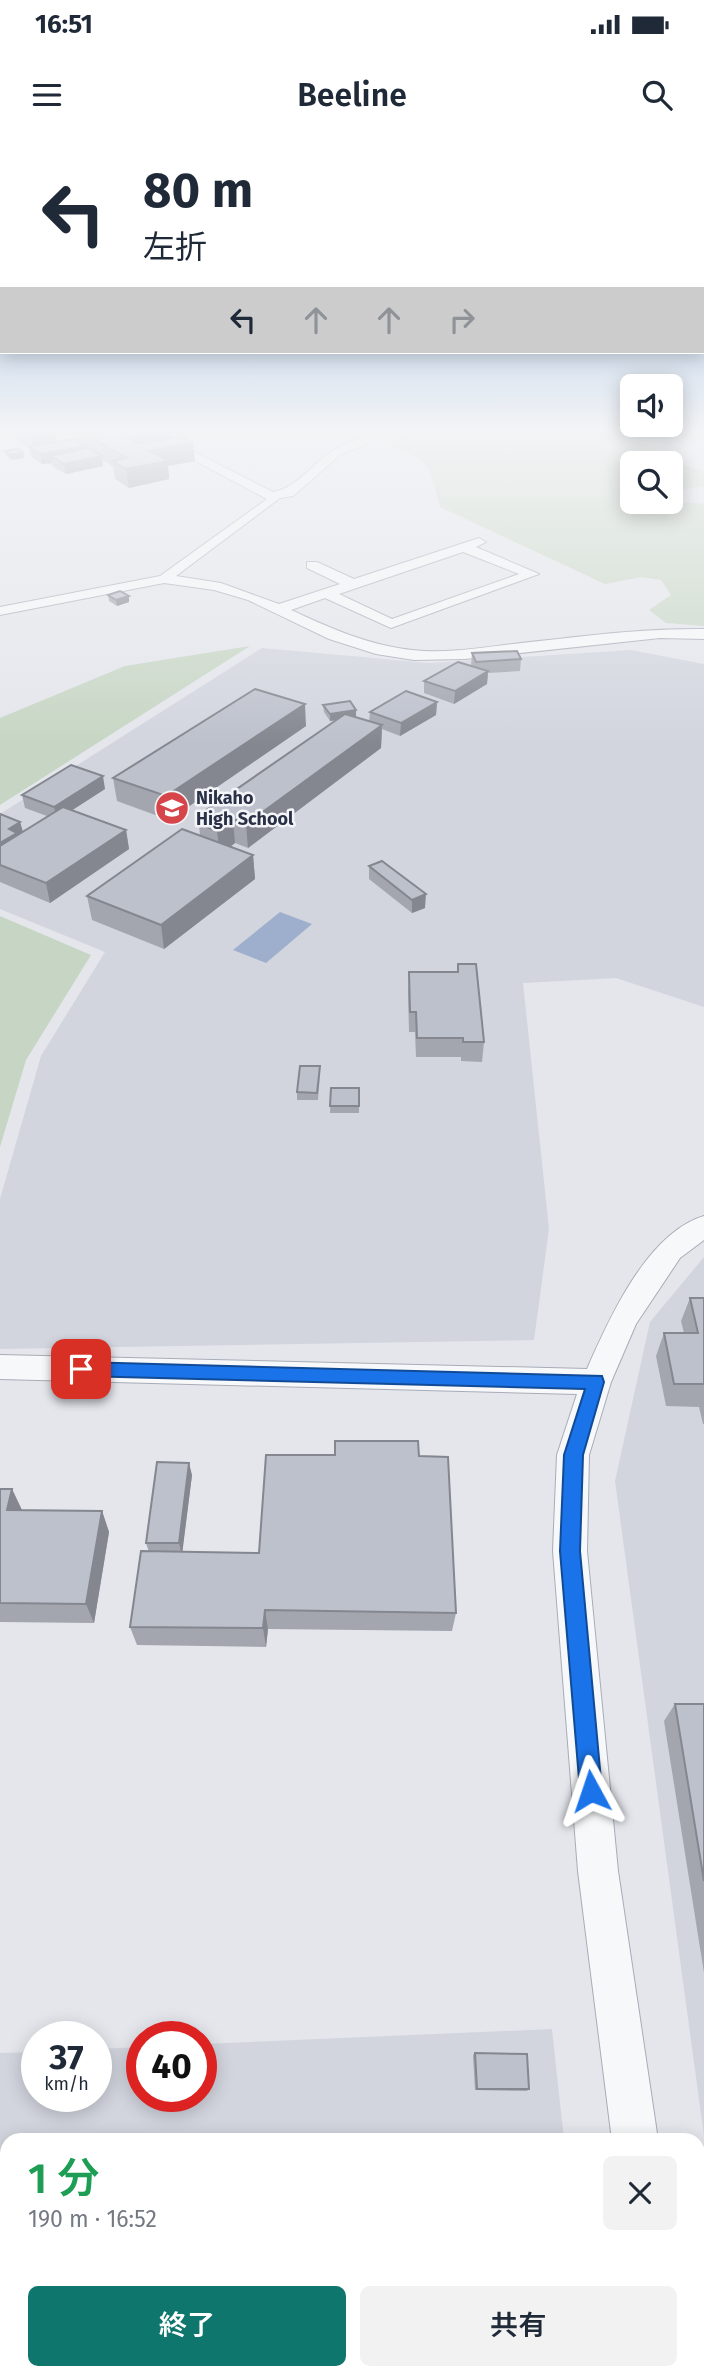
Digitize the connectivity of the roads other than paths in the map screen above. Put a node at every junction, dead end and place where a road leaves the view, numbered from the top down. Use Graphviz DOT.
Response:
graph roads {
  1 [pos="224,535"];
  2 [pos="490,538"];
  3 [pos="463,547"];
  4 [pos="312,565"];
  5 [pos="164,579"];
  6 [pos="352,584"];
  7 [pos="326,593"];
  8 [pos="276,610"];
  9 [pos="0,611"];
  10 [pos="704,634"];
  11 [pos="704,1226"];
  12 [pos="0,1367"];
  13 [pos="596,1382"];
  14 [pos="634,2133"];
  1 -- 5 [label="street"];
  2 -- 3 [label="street"];
  3 -- 6 [label="street"];
  3 -- 7 [label="street"];
  4 -- 6 [label="street"];
  5 -- 8 [label="street"];
  5 -- 9 [label="street"];
  6 -- 7 [label="street"];
  7 -- 8 [label="street"];
  8 -- 10 [label="street"];
  11 -- 13 [label="street"];
  12 -- 13 [label="street"];
  13 -- 14 [label="street"];
}
